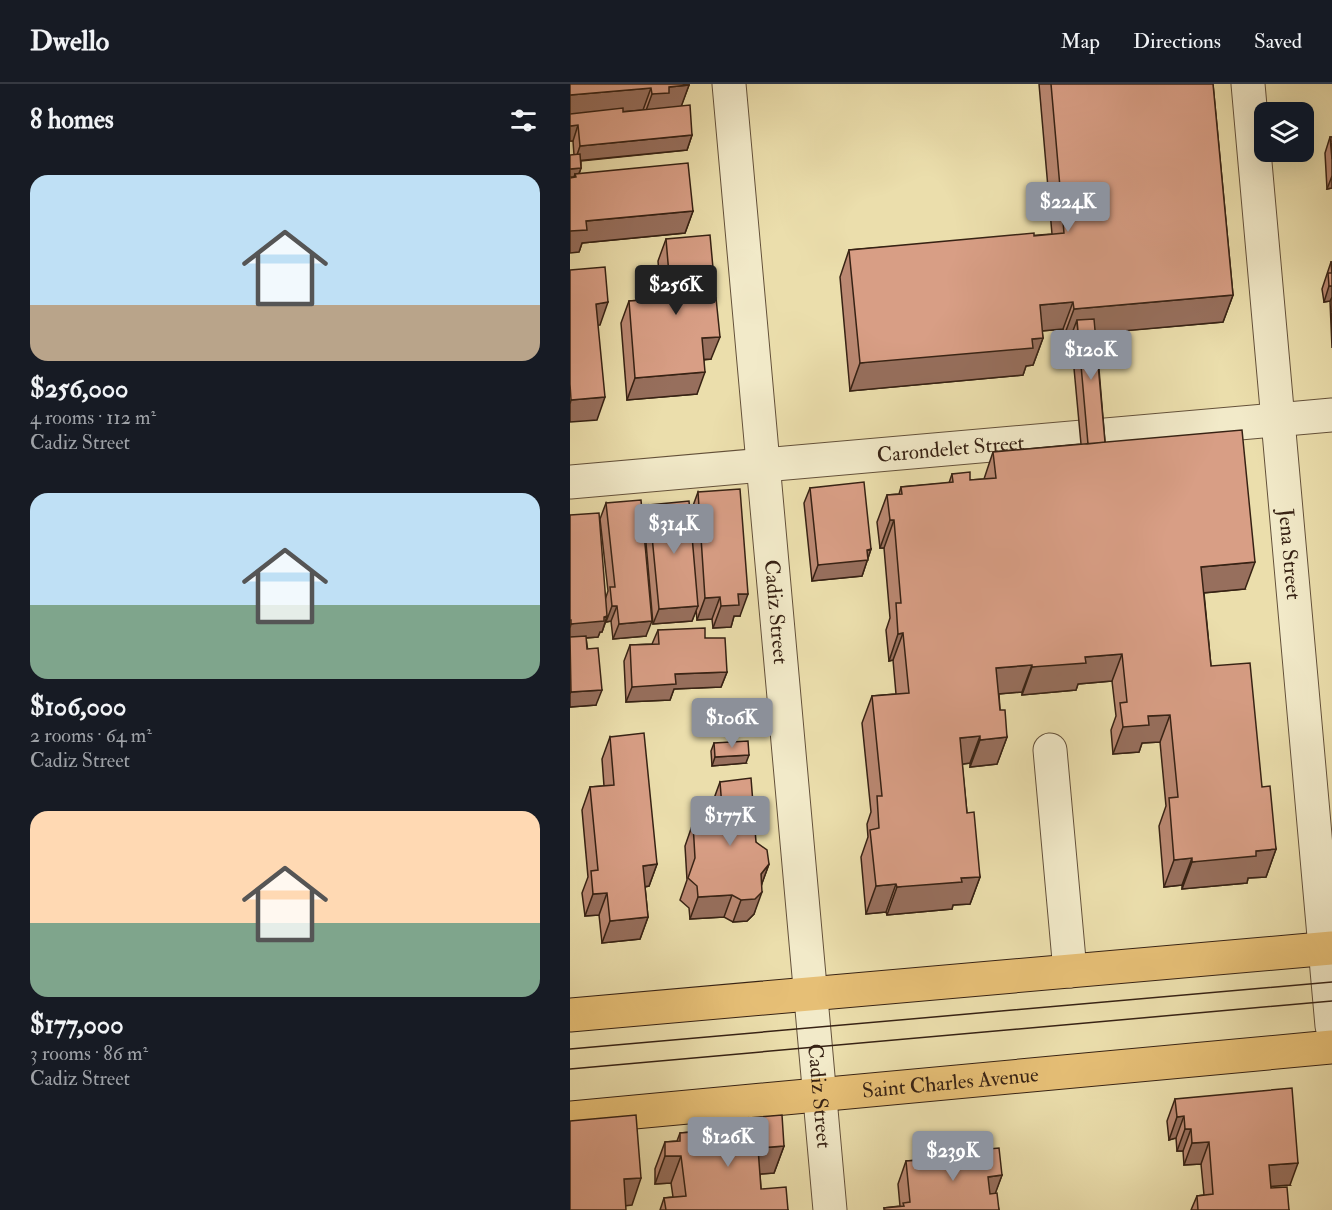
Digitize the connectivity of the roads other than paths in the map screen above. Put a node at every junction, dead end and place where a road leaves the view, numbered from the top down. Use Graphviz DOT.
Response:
graph roads {
  1 [pos="729,84"];
  2 [pos="1248,84"];
  3 [pos="1332,415"];
  4 [pos="1278,420"];
  5 [pos="763,465"];
  6 [pos="570,482"];
  7 [pos="1050,750"];
  8 [pos="1329,948"];
  9 [pos="1070,970"];
  10 [pos="810,994"];
  11 [pos="570,1015"];
  12 [pos="1332,1026"];
  13 [pos="1332,1047"];
  14 [pos="819,1095"];
  15 [pos="570,1118"];
  16 [pos="830,1210"];
  1 -- 5 [label="street, Cadiz Street"];
  2 -- 4 [label="street, Jena Street"];
  3 -- 4 [label="street, Carondelet Street"];
  4 -- 5 [label="street, Carondelet Street"];
  4 -- 8 [label="street, Jena Street"];
  5 -- 6 [label="street, Carondelet Street"];
  5 -- 10 [label="street, Cadiz Street"];
  7 -- 9 [label="street"];
  8 -- 9 [label="main road"];
  8 -- 12 [label="street, Jena Street"];
  9 -- 10 [label="main road"];
  10 -- 11 [label="main road"];
  10 -- 14 [label="street, Cadiz Street"];
  13 -- 14 [label="main road, Saint Charles Avenue"];
  14 -- 15 [label="main road, Saint Charles Avenue"];
  14 -- 16 [label="street, Cadiz Street"];
}
